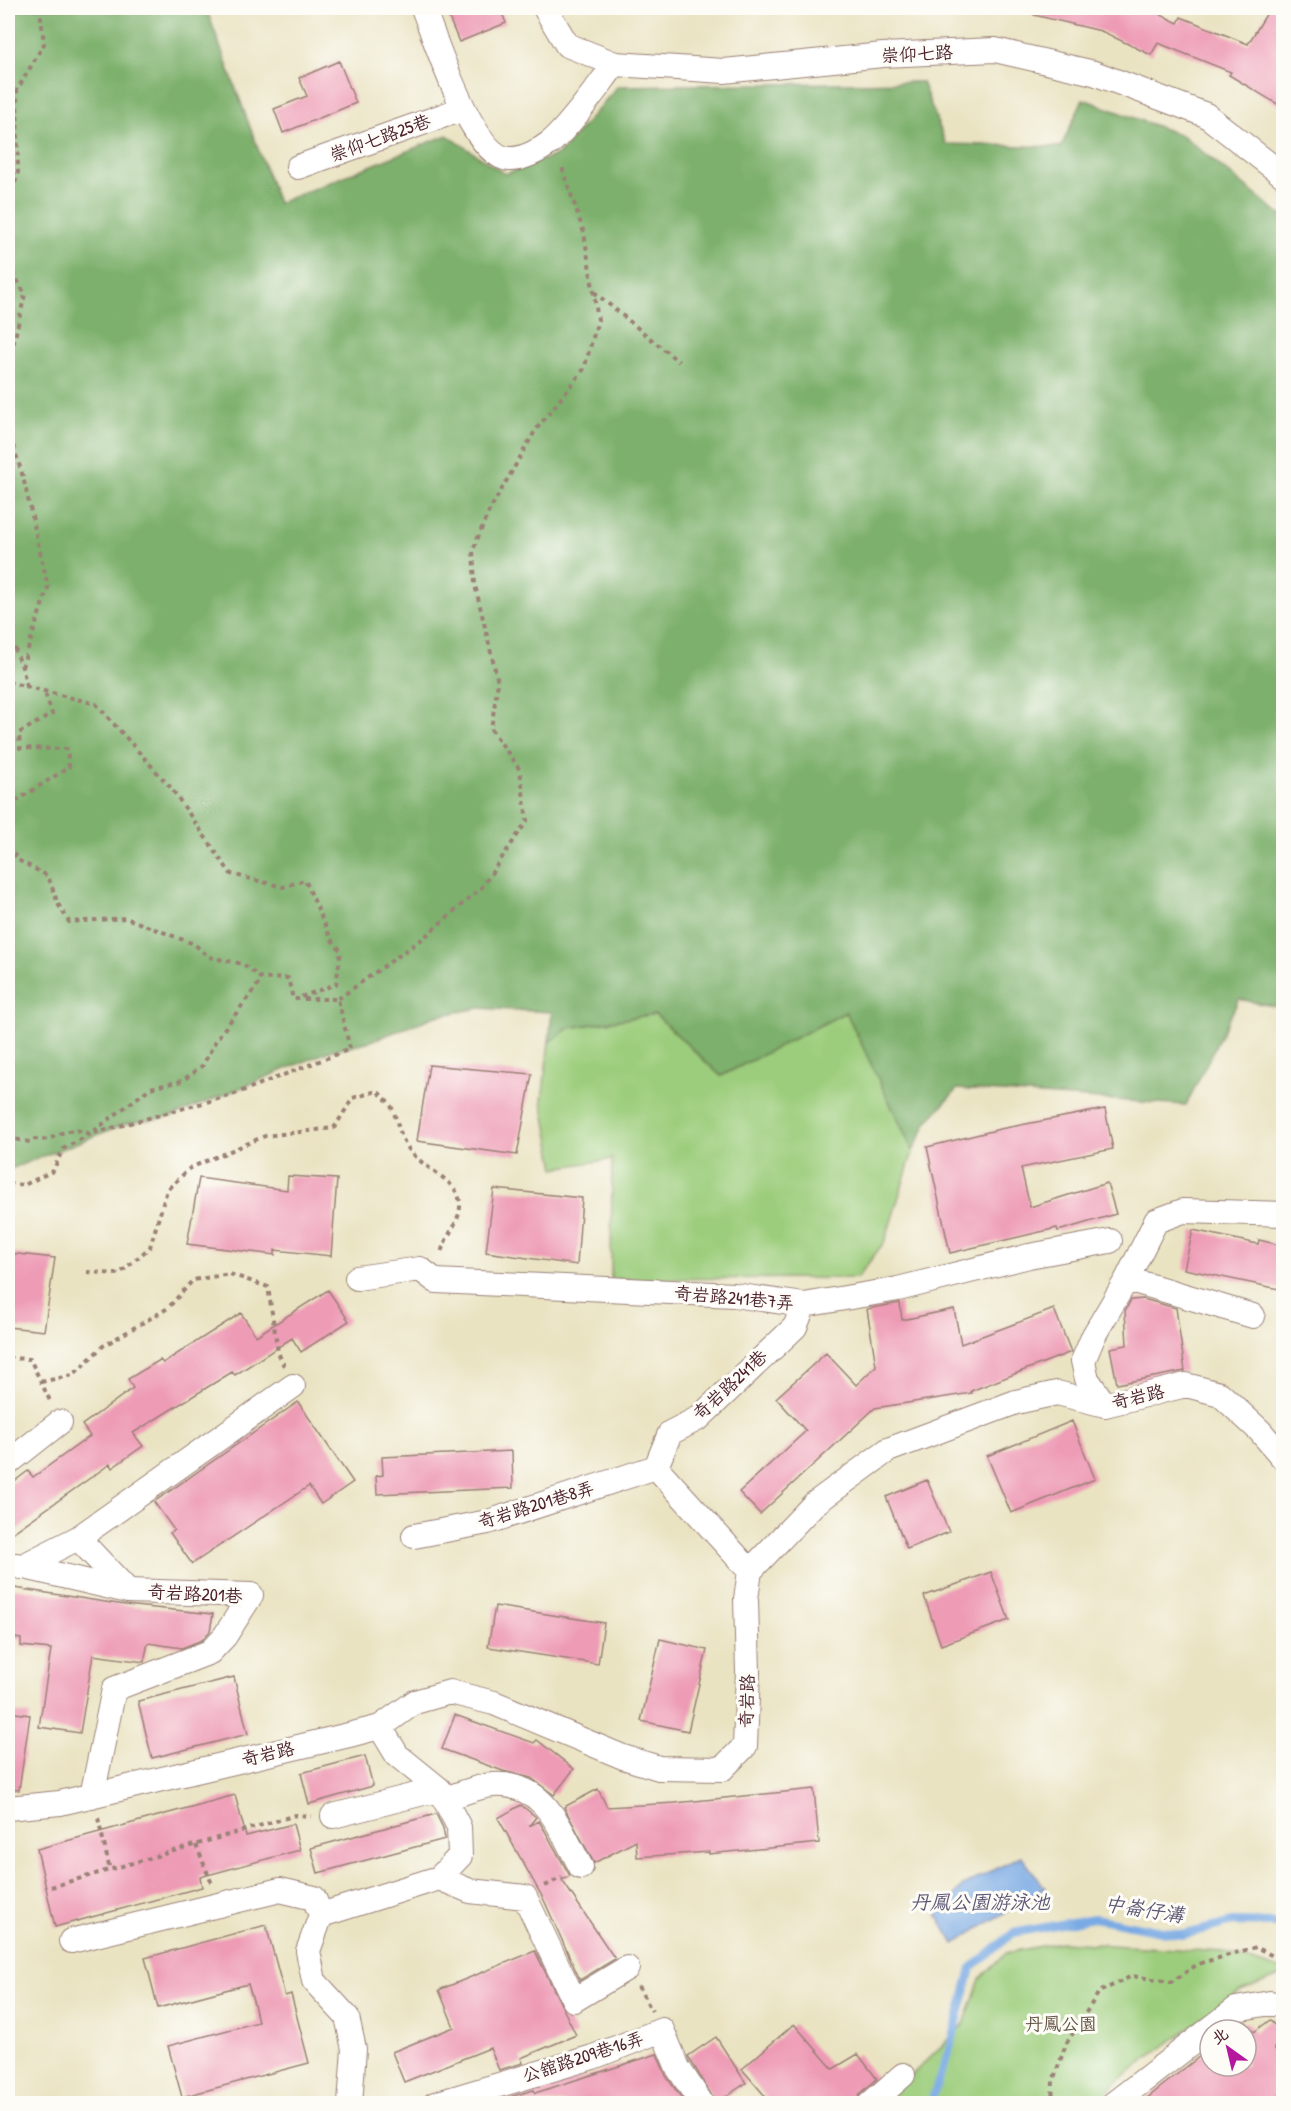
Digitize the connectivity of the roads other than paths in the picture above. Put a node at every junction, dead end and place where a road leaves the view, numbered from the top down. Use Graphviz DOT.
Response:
graph roads {
  1 [pos="423,8"];
  2 [pos="545,8"];
  3 [pos="615,64"];
  4 [pos="462,109"];
  5 [pos="298,167"];
  6 [pos="1284,176"];
  7 [pos="1284,1214"];
  8 [pos="1110,1241"];
  9 [pos="357,1278"];
  10 [pos="1127,1279"];
  11 [pos="804,1305"];
  12 [pos="1253,1316"];
  13 [pos="293,1386"];
  14 [pos="1105,1405"];
  15 [pos="60,1422"];
  16 [pos="1284,1459"];
  17 [pos="8,1463"];
  18 [pos="656,1467"];
  19 [pos="414,1536"];
  20 [pos="78,1538"];
  21 [pos="14,1565"];
  22 [pos="750,1572"];
  23 [pos="128,1591"];
  24 [pos="380,1727"];
  25 [pos="441,1794"];
  26 [pos="94,1804"];
  27 [pos="8,1808"];
  28 [pos="333,1816"];
  29 [pos="582,1867"];
  30 [pos="439,1878"];
  31 [pos="321,1915"];
  32 [pos="71,1941"];
  33 [pos="627,1968"];
  34 [pos="1284,2006"];
  35 [pos="903,2075"];
  36 [pos="350,2103"];
  37 [pos="435,2103"];
  38 [pos="702,2103"];
  39 [pos="870,2103"];
  40 [pos="1113,2103"];
  1 -- 4 [label="street"];
  2 -- 3 [label="street, 崇仰七路"];
  3 -- 4 [label="street"];
  3 -- 6 [label="street, 崇仰七路"];
  4 -- 5 [label="street, 崇仰七路25巷"];
  7 -- 10 [label="street"];
  8 -- 11 [label="street, 奇岩路241巷7弄"];
  9 -- 11 [label="street, 奇岩路241巷7弄"];
  10 -- 12 [label="street"];
  10 -- 14 [label="street"];
  11 -- 18 [label="street, 奇岩路241巷"];
  13 -- 20 [label="street"];
  14 -- 16 [label="street, 奇岩路"];
  14 -- 22 [label="street, 奇岩路"];
  15 -- 17 [label="street"];
  18 -- 19 [label="street, 奇岩路201巷8弄"];
  18 -- 22 [label="street"];
  20 -- 21 [label="street"];
  20 -- 23 [label="street"];
  21 -- 23 [label="street, 奇岩路201巷"];
  22 -- 24 [label="street, 奇岩路"];
  23 -- 26 [label="street, 奇岩路201巷"];
  24 -- 25 [label="street"];
  24 -- 26 [label="street, 奇岩路"];
  25 -- 28 [label="street"];
  25 -- 29 [label="street"];
  25 -- 30 [label="street"];
  26 -- 27 [label="street, 奇岩路"];
  30 -- 31 [label="street"];
  30 -- 33 [label="street"];
  31 -- 32 [label="street"];
  31 -- 36 [label="street"];
  34 -- 40 [label="street"];
  35 -- 39 [label="street"];
  37 -- 38 [label="street, 公舘路209巷16弄"];
}
